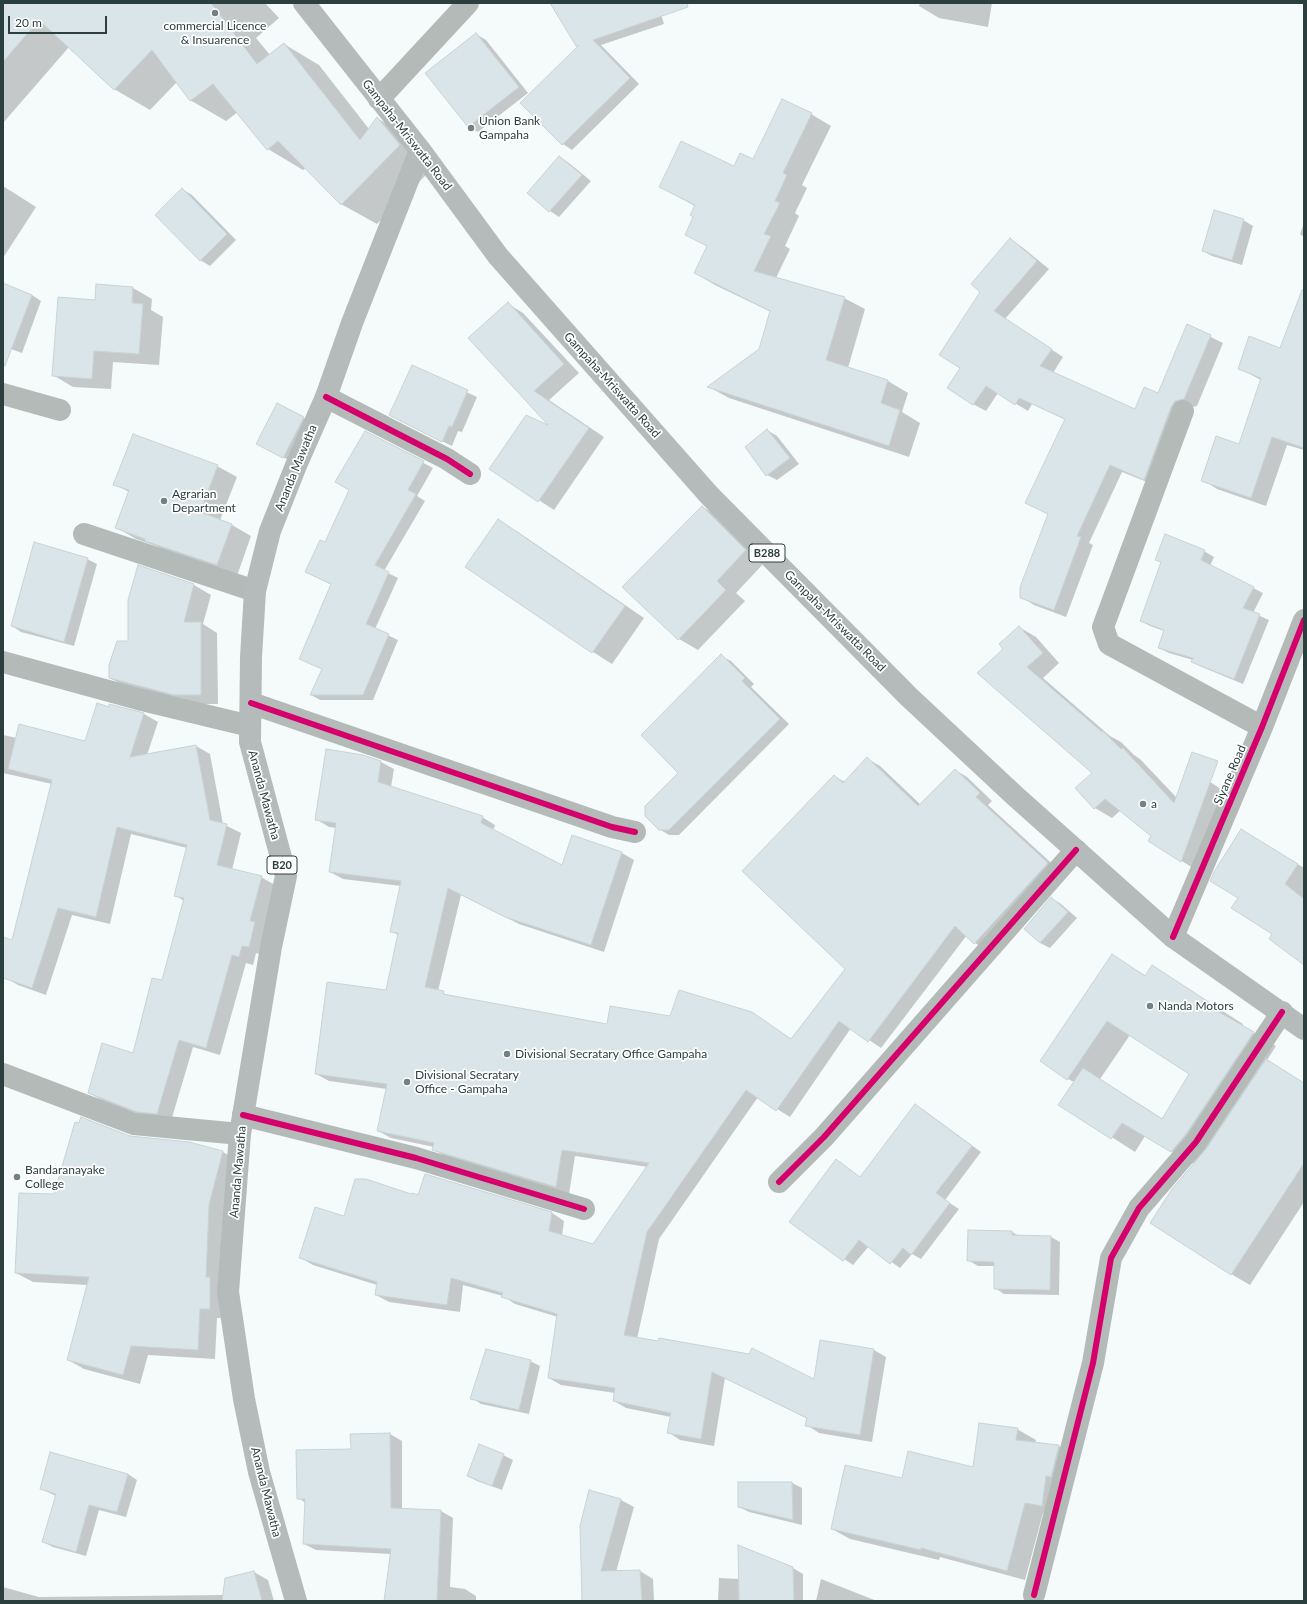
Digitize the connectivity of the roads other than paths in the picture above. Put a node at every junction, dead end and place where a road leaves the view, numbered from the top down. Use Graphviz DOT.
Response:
graph roads {
  1 [pos="304,3"];
  2 [pos="468,3"];
  3 [pos="379,99"];
  4 [pos="420,150"];
  5 [pos="3,394"];
  6 [pos="326,397"];
  7 [pos="60,410"];
  8 [pos="1184,411"];
  9 [pos="470,474"];
  10 [pos="84,534"];
  11 [pos="255,591"];
  12 [pos="1304,620"];
  13 [pos="3,662"];
  14 [pos="251,703"];
  15 [pos="250,726"];
  16 [pos="1262,728"];
  17 [pos="634,832"];
  18 [pos="1076,850"];
  19 [pos="1172,937"];
  20 [pos="1282,1012"];
  21 [pos="1304,1029"];
  22 [pos="3,1074"];
  23 [pos="242,1124"];
  24 [pos="779,1182"];
  25 [pos="584,1209"];
  26 [pos="1034,1595"];
  27 [pos="296,1601"];
  1 -- 3 [label="main road, Gampaha-Mriswatta Road / B288"];
  2 -- 3 [label="street"];
  3 -- 4 [label="main road, Gampaha-Mriswatta Road / B288"];
  4 -- 6 [label="main road, Ananda Mawatha / B20"];
  4 -- 18 [label="main road, Gampaha-Mriswatta Road / B288"];
  5 -- 7 [label="street"];
  6 -- 9 [label="street"];
  6 -- 11 [label="main road, Ananda Mawatha / B20"];
  8 -- 16 [label="street"];
  10 -- 11 [label="street"];
  11 -- 14 [label="main road, Ananda Mawatha / B20"];
  12 -- 16 [label="street, Siyane Road"];
  13 -- 15 [label="street"];
  14 -- 15 [label="main road, Ananda Mawatha / B20"];
  14 -- 17 [label="street"];
  15 -- 23 [label="main road, Ananda Mawatha / B20"];
  16 -- 19 [label="street, Siyane Road"];
  18 -- 19 [label="main road, Gampaha-Mriswatta Road / B288"];
  18 -- 24 [label="street"];
  19 -- 20 [label="main road, Gampaha-Mriswatta Road / B288"];
  20 -- 21 [label="main road, Gampaha-Mriswatta Road / B288"];
  20 -- 26 [label="street"];
  22 -- 23 [label="street"];
  23 -- 25 [label="street"];
  23 -- 27 [label="main road, Ananda Mawatha / B20"];
}
